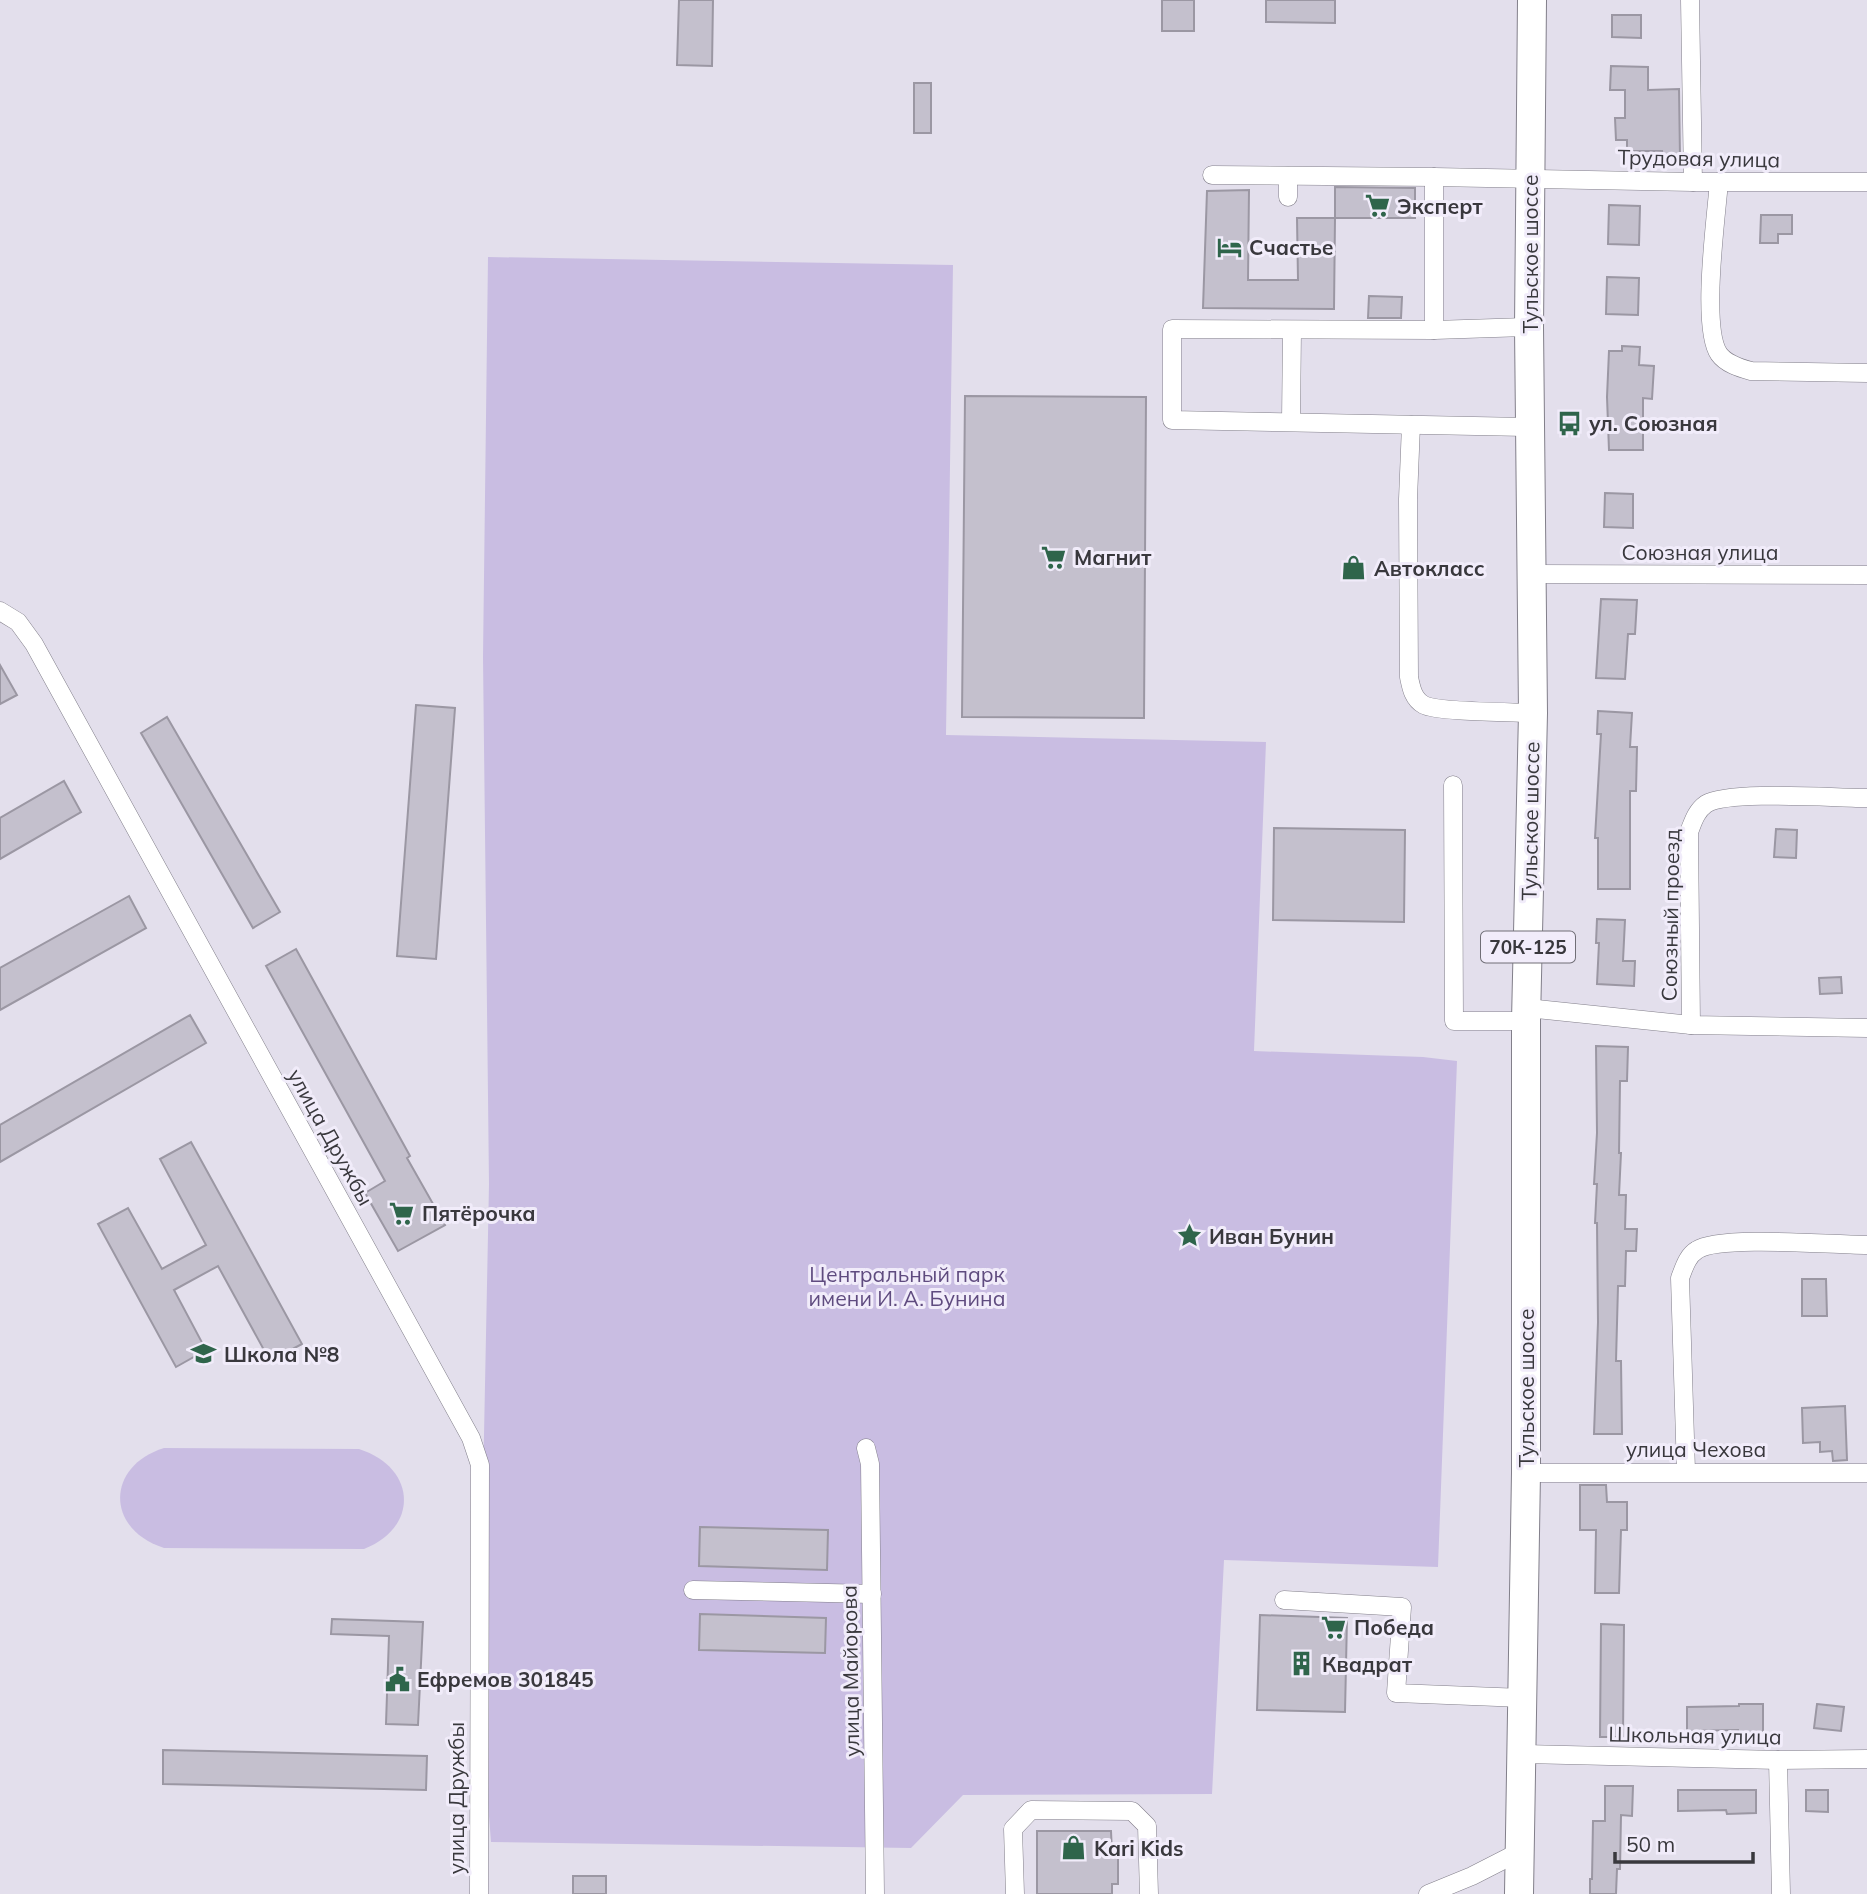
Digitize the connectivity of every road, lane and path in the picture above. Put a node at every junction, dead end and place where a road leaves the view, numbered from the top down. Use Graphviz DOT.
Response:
graph roads {
  1 [pos="1532,0"];
  2 [pos="1690,0"];
  3 [pos="1212,175"];
  4 [pos="1288,176"];
  5 [pos="1434,177"];
  6 [pos="1530,177"];
  7 [pos="1693,182"];
  8 [pos="1719,182"];
  9 [pos="1867,182"];
  10 [pos="1288,197"];
  11 [pos="1529,327"];
  12 [pos="1292,330"];
  13 [pos="1434,330"];
  14 [pos="1867,373"];
  15 [pos="1291,421"];
  16 [pos="1411,425"];
  17 [pos="1530,427"];
  18 [pos="1533,574"];
  19 [pos="1867,575"];
  20 [pos="1,611"];
  21 [pos="1533,713"];
  22 [pos="1452,785"];
  23 [pos="1867,798"];
  24 [pos="1526,1014"];
  25 [pos="1691,1025"];
  26 [pos="1867,1028"];
  27 [pos="1867,1245"];
  28 [pos="866,1448"];
  29 [pos="1686,1471"];
  30 [pos="1526,1473"];
  31 [pos="1867,1473"];
  32 [pos="694,1590"];
  33 [pos="872,1594"];
  34 [pos="1284,1600"];
  35 [pos="1523,1698"];
  36 [pos="1522,1754"];
  37 [pos="1867,1759"];
  38 [pos="1778,1760"];
  39 [pos="1519,1852"];
  40 [pos="479,1894"];
  41 [pos="875,1894"];
  42 [pos="1014,1894"];
  43 [pos="1149,1894"];
  44 [pos="1428,1894"];
  45 [pos="1519,1894"];
  46 [pos="1781,1894"];
  1 -- 6 [label="main road, Тульское шоссе / 70К-125"];
  2 -- 7 [label="street"];
  3 -- 4 [label="street, Трудовая улица"];
  4 -- 5 [label="street, Трудовая улица"];
  4 -- 10 [label="street"];
  5 -- 6 [label="street, Трудовая улица"];
  5 -- 13 [label="street"];
  6 -- 7 [label="street, Трудовая улица"];
  6 -- 11 [label="main road, Тульское шоссе / 70К-125"];
  7 -- 8 [label="street, Трудовая улица"];
  8 -- 9 [label="street, Трудовая улица"];
  8 -- 14 [label="street"];
  11 -- 13 [label="street"];
  11 -- 17 [label="main road, Тульское шоссе / 70К-125"];
  12 -- 13 [label="street"];
  12 -- 15 [label="street"];
  12 -- 15 [label="street"];
  15 -- 16 [label="street"];
  16 -- 17 [label="street"];
  16 -- 21 [label="street"];
  17 -- 18 [label="main road, Тульское шоссе / 70К-125"];
  18 -- 19 [label="street, Союзная улица"];
  18 -- 21 [label="main road, Тульское шоссе / 70К-125"];
  20 -- 40 [label="street, улица Дружбы"];
  21 -- 24 [label="main road, Тульское шоссе / 70К-125"];
  22 -- 24 [label="street"];
  23 -- 25 [label="street, Союзный проезд"];
  24 -- 25 [label="street"];
  24 -- 30 [label="main road, Тульское шоссе / 70К-125"];
  25 -- 26 [label="street"];
  27 -- 29 [label="street"];
  28 -- 33 [label="street, улица Майорова"];
  29 -- 30 [label="street, улица Чехова"];
  29 -- 31 [label="street, улица Чехова"];
  30 -- 35 [label="main road, Тульское шоссе / 70К-125"];
  32 -- 33 [label="street"];
  33 -- 41 [label="street, улица Майорова"];
  34 -- 35 [label="street"];
  35 -- 36 [label="main road, Тульское шоссе / 70К-125"];
  36 -- 38 [label="street, Школьная улица"];
  36 -- 39 [label="main road, Тульское шоссе / 70К-125"];
  37 -- 38 [label="street, Школьная улица"];
  38 -- 46 [label="street"];
  39 -- 44 [label="street"];
  39 -- 45 [label="main road, Тульское шоссе / 70К-125"];
  42 -- 43 [label="street"];
}
